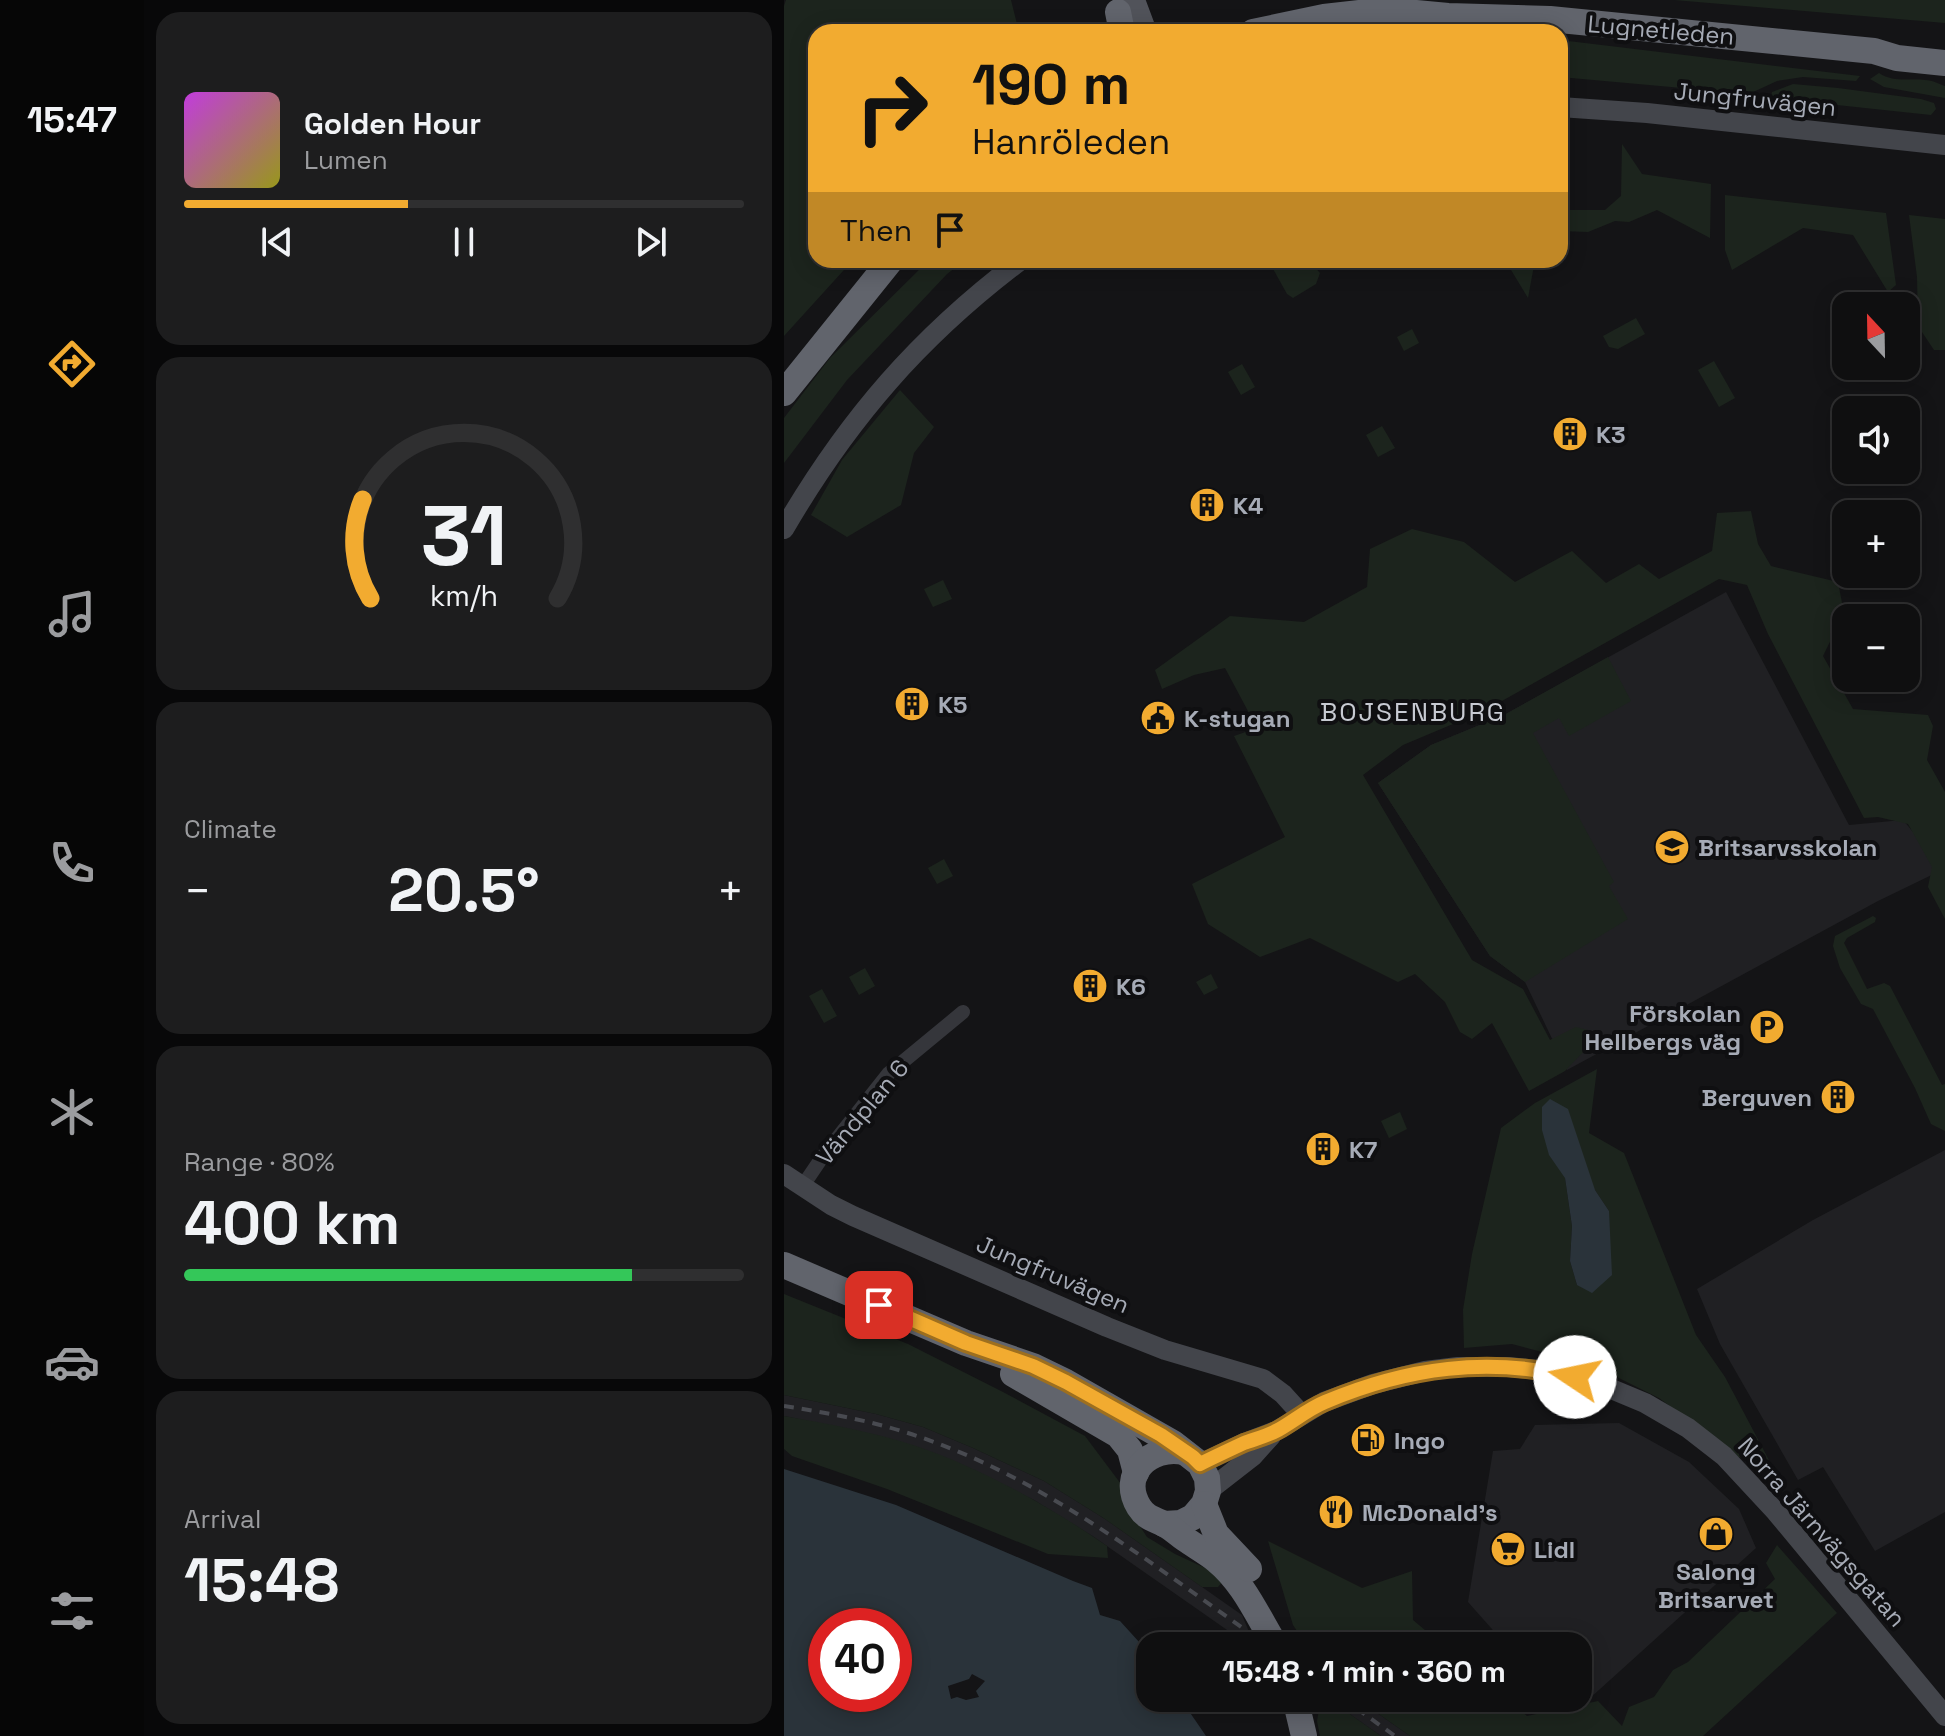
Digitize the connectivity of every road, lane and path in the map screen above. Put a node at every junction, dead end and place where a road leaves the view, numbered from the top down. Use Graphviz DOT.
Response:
graph roads {
  1 [pos="1448,16"];
  2 [pos="1285,24"];
  3 [pos="1397,24"];
  4 [pos="1874,51"];
  5 [pos="1945,52"];
  6 [pos="1945,63"];
  7 [pos="1568,108"];
  8 [pos="1945,145"];
  9 [pos="888,268"];
  10 [pos="1011,268"];
  11 [pos="784,393"];
  12 [pos="784,529"];
  13 [pos="963,1012"];
  14 [pos="784,1174"];
  15 [pos="802,1187"];
  16 [pos="784,1265"];
  17 [pos="966,1343"];
  18 [pos="1302,1415"];
  19 [pos="1276,1431"];
  20 [pos="1192,1458"];
  21 [pos="1136,1473"];
  22 [pos="1206,1498"];
  23 [pos="1164,1524"];
  24 [pos="1269,1632"];
  25 [pos="1275,1632"];
  26 [pos="1298,1712"];
  27 [pos="1945,1716"];
  28 [pos="1304,1736"];
  1 -- 2 [label="highway, Lugnetleden"];
  1 -- 3 [label="highway, Lugnetleden"];
  1 -- 4 [label="highway, Lugnetleden"];
  4 -- 5 [label="highway, Lugnetleden"];
  4 -- 6 [label="highway, Lugnetleden"];
  7 -- 8 [label="street, Jungfruvägen"];
  9 -- 11 [label="highway"];
  10 -- 12 [label="street"];
  13 -- 15 [label="street, Vändplan 6"];
  14 -- 15 [label="street, Jungfruvägen"];
  15 -- 18 [label="street, Jungfruvägen"];
  16 -- 17 [label="highway"];
  17 -- 20 [label="highway"];
  17 -- 21 [label="highway"];
  18 -- 19 [label="street, Norra Järnvägsgatan"];
  18 -- 27 [label="street, Norra Järnvägsgatan"];
  19 -- 20 [label="street, Norra Järnvägsgatan"];
  19 -- 22 [label="street, Norra Järnvägsgatan"];
  20 -- 21 [label="highway"];
  20 -- 22 [label="highway"];
  21 -- 23 [label="highway"];
  22 -- 23 [label="highway"];
  22 -- 25 [label="highway"];
  23 -- 24 [label="highway"];
  26 -- 28 [label="highway"];
}
